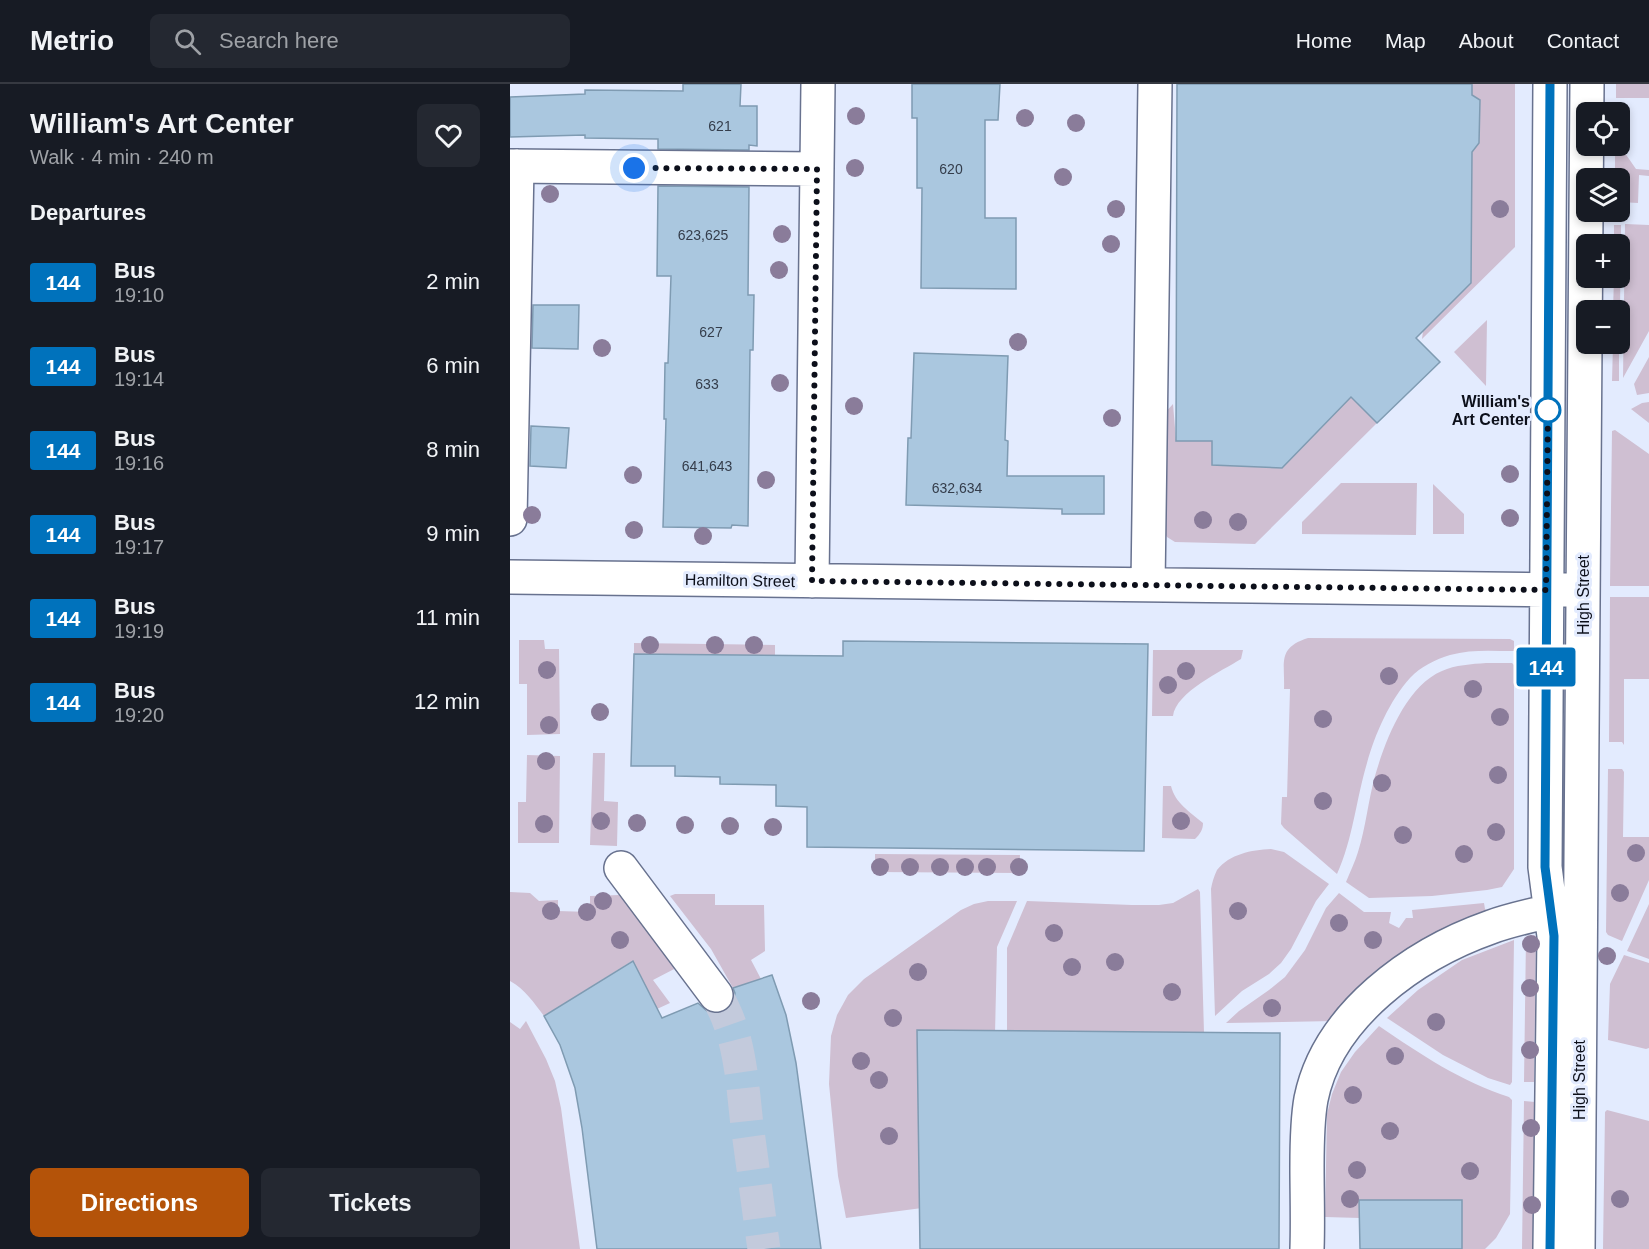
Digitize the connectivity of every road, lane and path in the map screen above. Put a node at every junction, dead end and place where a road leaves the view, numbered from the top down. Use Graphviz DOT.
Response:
graph roads {
  1 [pos="818,84"];
  2 [pos="1155,84"];
  3 [pos="1550,84"];
  4 [pos="1587,84"];
  5 [pos="514,166"];
  6 [pos="817,169"];
  7 [pos="510,519"];
  8 [pos="510,577"];
  9 [pos="812,581"];
  10 [pos="1148,585"];
  11 [pos="1546,590"];
  12 [pos="1583,590"];
  13 [pos="621,868"];
  14 [pos="1566,908"];
  15 [pos="716,995"];
  16 [pos="1308,1249"];
  17 [pos="1550,1249"];
  18 [pos="1578,1249"];
  1 -- 6 [label="street"];
  2 -- 10 [label="street"];
  3 -- 11 [label="street, High Street"];
  4 -- 12 [label="street, High Street"];
  5 -- 6 [label="street"];
  5 -- 7 [label="street"];
  6 -- 9 [label="street"];
  8 -- 9 [label="street, Hamilton Street"];
  9 -- 10 [label="street, Hamilton Street"];
  10 -- 11 [label="street, Hamilton Street"];
  11 -- 12 [label="street, Hamilton Street"];
  11 -- 14 [label="street, High Street"];
  12 -- 14 [label="street, High Street"];
  13 -- 15 [label="street"];
  14 -- 16 [label="street"];
  14 -- 17 [label="street, High Street"];
  14 -- 18 [label="street, High Street"];
}
